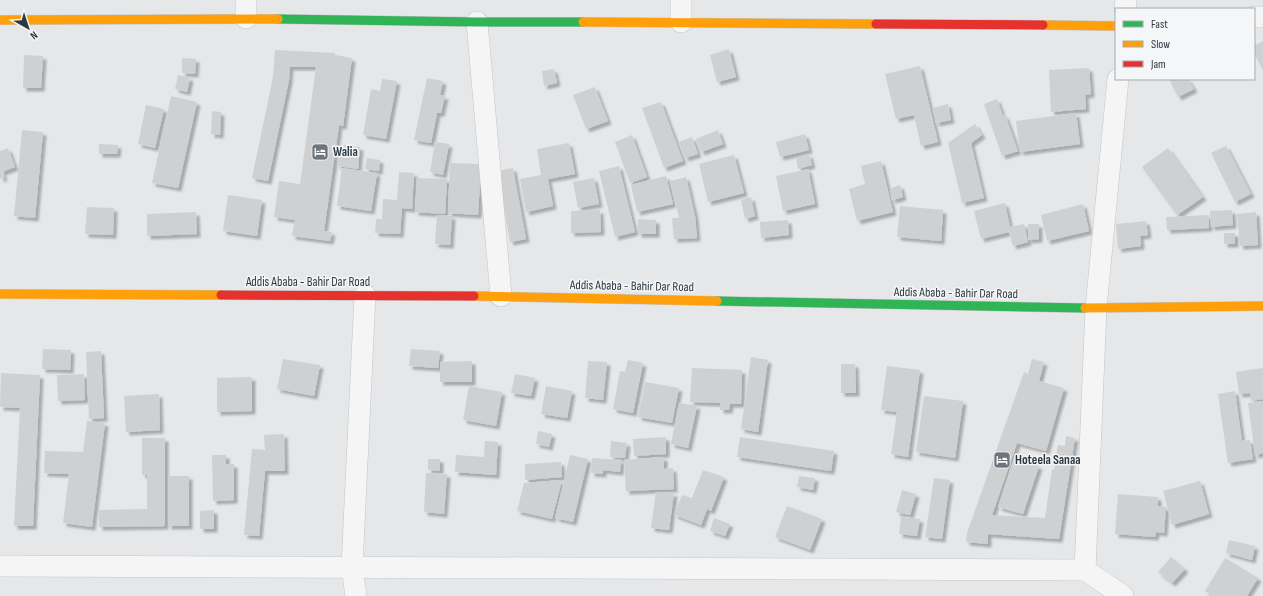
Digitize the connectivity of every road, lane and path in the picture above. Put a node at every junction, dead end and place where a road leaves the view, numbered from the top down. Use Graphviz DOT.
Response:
graph roads {
  1 [pos="680,0"];
  2 [pos="246,9"];
  3 [pos="0,20"];
  4 [pos="477,22"];
  5 [pos="681,22"];
  6 [pos="1115,26"];
  7 [pos="1118,80"];
  8 [pos="0,294"];
  9 [pos="365,295"];
  10 [pos="501,296"];
  11 [pos="1263,306"];
  12 [pos="1096,308"];
  13 [pos="0,566"];
  14 [pos="352,567"];
  15 [pos="1085,570"];
  16 [pos="356,596"];
  17 [pos="1123,596"];
  1 -- 5 [label="street"];
  2 -- 3 [label="main road"];
  2 -- 4 [label="main road"];
  4 -- 5 [label="main road"];
  4 -- 10 [label="street"];
  5 -- 6 [label="main road"];
  7 -- 12 [label="street"];
  8 -- 9 [label="main road, Addis Ababa - Bahir Dar Road"];
  9 -- 10 [label="main road, Addis Ababa - Bahir Dar Road"];
  9 -- 14 [label="street"];
  10 -- 12 [label="main road, Addis Ababa - Bahir Dar Road"];
  11 -- 12 [label="main road, Addis Ababa - Bahir Dar Road"];
  12 -- 15 [label="street"];
  13 -- 14 [label="street"];
  14 -- 15 [label="street"];
  14 -- 16 [label="street"];
  15 -- 17 [label="street"];
}
